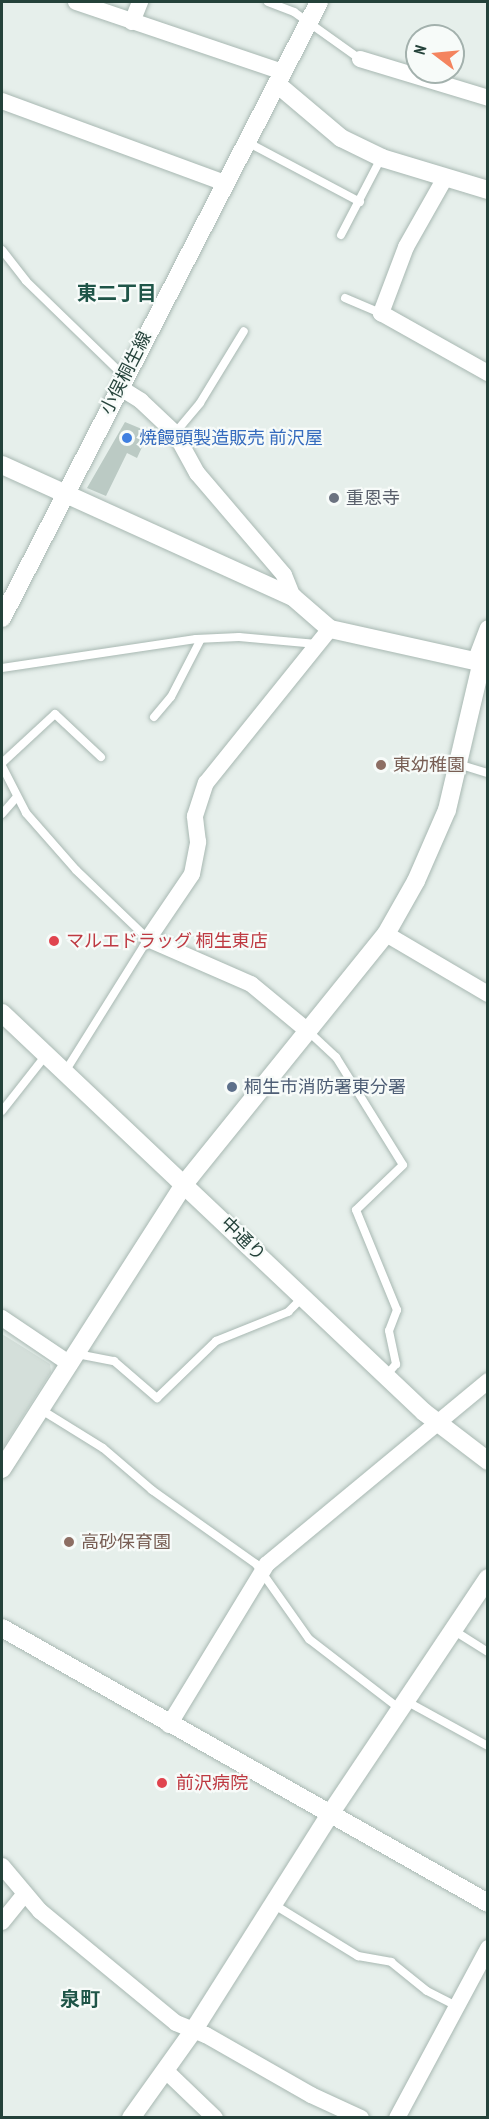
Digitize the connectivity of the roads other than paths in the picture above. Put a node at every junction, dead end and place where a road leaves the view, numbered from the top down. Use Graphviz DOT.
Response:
graph roads {
  1 [pos="76,2"];
  2 [pos="140,2"];
  3 [pos="268,2"];
  4 [pos="319,2"];
  5 [pos="132,22"];
  6 [pos="309,22"];
  7 [pos="360,59"];
  8 [pos="280,78"];
  9 [pos="488,98"];
  10 [pos="2,101"];
  11 [pos="247,141"];
  12 [pos="382,158"];
  13 [pos="446,178"];
  14 [pos="225,183"];
  15 [pos="488,190"];
  16 [pos="360,202"];
  17 [pos="341,235"];
  18 [pos="2,250"];
  19 [pos="345,298"];
  20 [pos="381,313"];
  21 [pos="244,331"];
  22 [pos="488,373"];
  23 [pos="122,382"];
  24 [pos="175,434"];
  25 [pos="2,465"];
  26 [pos="65,493"];
  27 [pos="293,597"];
  28 [pos="2,618"];
  29 [pos="488,628"];
  30 [pos="330,629"];
  31 [pos="201,639"];
  32 [pos="317,644"];
  33 [pos="482,661"];
  34 [pos="2,668"];
  35 [pos="154,717"];
  36 [pos="101,757"];
  37 [pos="2,764"];
  38 [pos="458,764"];
  39 [pos="488,773"];
  40 [pos="16,798"];
  41 [pos="2,814"];
  42 [pos="386,934"];
  43 [pos="148,939"];
  44 [pos="488,994"];
  45 [pos="2,1012"];
  46 [pos="309,1032"];
  47 [pos="46,1055"];
  48 [pos="65,1072"];
  49 [pos="2,1111"];
  50 [pos="185,1183"];
  51 [pos="304,1296"];
  52 [pos="2,1318"];
  53 [pos="74,1359"];
  54 [pos="386,1376"];
  55 [pos="488,1381"];
  56 [pos="40,1409"];
  57 [pos="436,1422"];
  58 [pos="488,1461"];
  59 [pos="2,1468"];
  60 [pos="262,1570"];
  61 [pos="488,1578"];
  62 [pos="2,1628"];
  63 [pos="453,1630"];
  64 [pos="488,1652"];
  65 [pos="404,1705"];
  66 [pos="169,1725"];
  67 [pos="488,1746"];
  68 [pos="330,1814"];
  69 [pos="2,1866"];
  70 [pos="25,1894"];
  71 [pos="488,1903"];
  72 [pos="273,1905"];
  73 [pos="2,1923"];
  74 [pos="488,1948"];
  75 [pos="456,2006"];
  76 [pos="193,2031"];
  77 [pos="165,2070"];
  78 [pos="131,2118"];
  79 [pos="215,2118"];
  80 [pos="361,2118"];
  81 [pos="397,2118"];
  1 -- 5 [label="street"];
  2 -- 5 [label="street"];
  3 -- 6 [label="lane"];
  4 -- 6 [label="street, 小俣桐生線"];
  5 -- 8 [label="street"];
  6 -- 7 [label="lane"];
  6 -- 8 [label="street, 小俣桐生線"];
  7 -- 9 [label="street"];
  8 -- 11 [label="street, 小俣桐生線"];
  8 -- 12 [label="street"];
  10 -- 14 [label="street"];
  11 -- 14 [label="street, 小俣桐生線"];
  11 -- 16 [label="lane"];
  12 -- 13 [label="street"];
  12 -- 16 [label="lane"];
  13 -- 15 [label="street"];
  13 -- 20 [label="street"];
  14 -- 23 [label="street, 小俣桐生線"];
  16 -- 17 [label="lane"];
  18 -- 23 [label="lane"];
  19 -- 20 [label="lane"];
  20 -- 22 [label="street"];
  21 -- 24 [label="lane"];
  23 -- 24 [label="street"];
  23 -- 26 [label="street, 小俣桐生線"];
  24 -- 27 [label="street"];
  25 -- 26 [label="street"];
  26 -- 27 [label="street"];
  26 -- 28 [label="street, 小俣桐生線"];
  27 -- 30 [label="street"];
  29 -- 33 [label="street"];
  30 -- 32 [label="street"];
  30 -- 33 [label="street"];
  31 -- 32 [label="lane"];
  31 -- 34 [label="lane"];
  31 -- 35 [label="lane"];
  32 -- 43 [label="street"];
  33 -- 38 [label="street"];
  36 -- 37 [label="lane"];
  37 -- 40 [label="lane"];
  38 -- 39 [label="lane"];
  38 -- 42 [label="street"];
  40 -- 41 [label="lane"];
  40 -- 43 [label="lane"];
  42 -- 44 [label="street"];
  42 -- 46 [label="street"];
  43 -- 46 [label="street"];
  43 -- 48 [label="lane"];
  45 -- 47 [label="street, 中通り"];
  46 -- 50 [label="street"];
  46 -- 54 [label="lane"];
  47 -- 48 [label="street, 中通り"];
  47 -- 49 [label="lane"];
  48 -- 50 [label="street, 中通り"];
  50 -- 51 [label="street, 中通り"];
  50 -- 53 [label="street"];
  51 -- 53 [label="lane"];
  51 -- 54 [label="street, 中通り"];
  52 -- 53 [label="street"];
  53 -- 56 [label="street"];
  54 -- 57 [label="street, 中通り"];
  55 -- 57 [label="street"];
  56 -- 59 [label="street"];
  56 -- 60 [label="lane"];
  57 -- 58 [label="street, 中通り"];
  57 -- 60 [label="street"];
  60 -- 65 [label="lane"];
  60 -- 66 [label="street"];
  61 -- 63 [label="street"];
  62 -- 66 [label="street"];
  63 -- 64 [label="lane"];
  63 -- 65 [label="street"];
  65 -- 67 [label="lane"];
  65 -- 68 [label="street"];
  66 -- 68 [label="street"];
  68 -- 71 [label="street"];
  68 -- 72 [label="street"];
  69 -- 70 [label="street"];
  70 -- 73 [label="street"];
  70 -- 76 [label="street"];
  72 -- 75 [label="lane"];
  72 -- 76 [label="street"];
  74 -- 75 [label="street"];
  75 -- 81 [label="street"];
  76 -- 77 [label="street"];
  76 -- 80 [label="street"];
  77 -- 78 [label="street"];
  77 -- 79 [label="street"];
}
